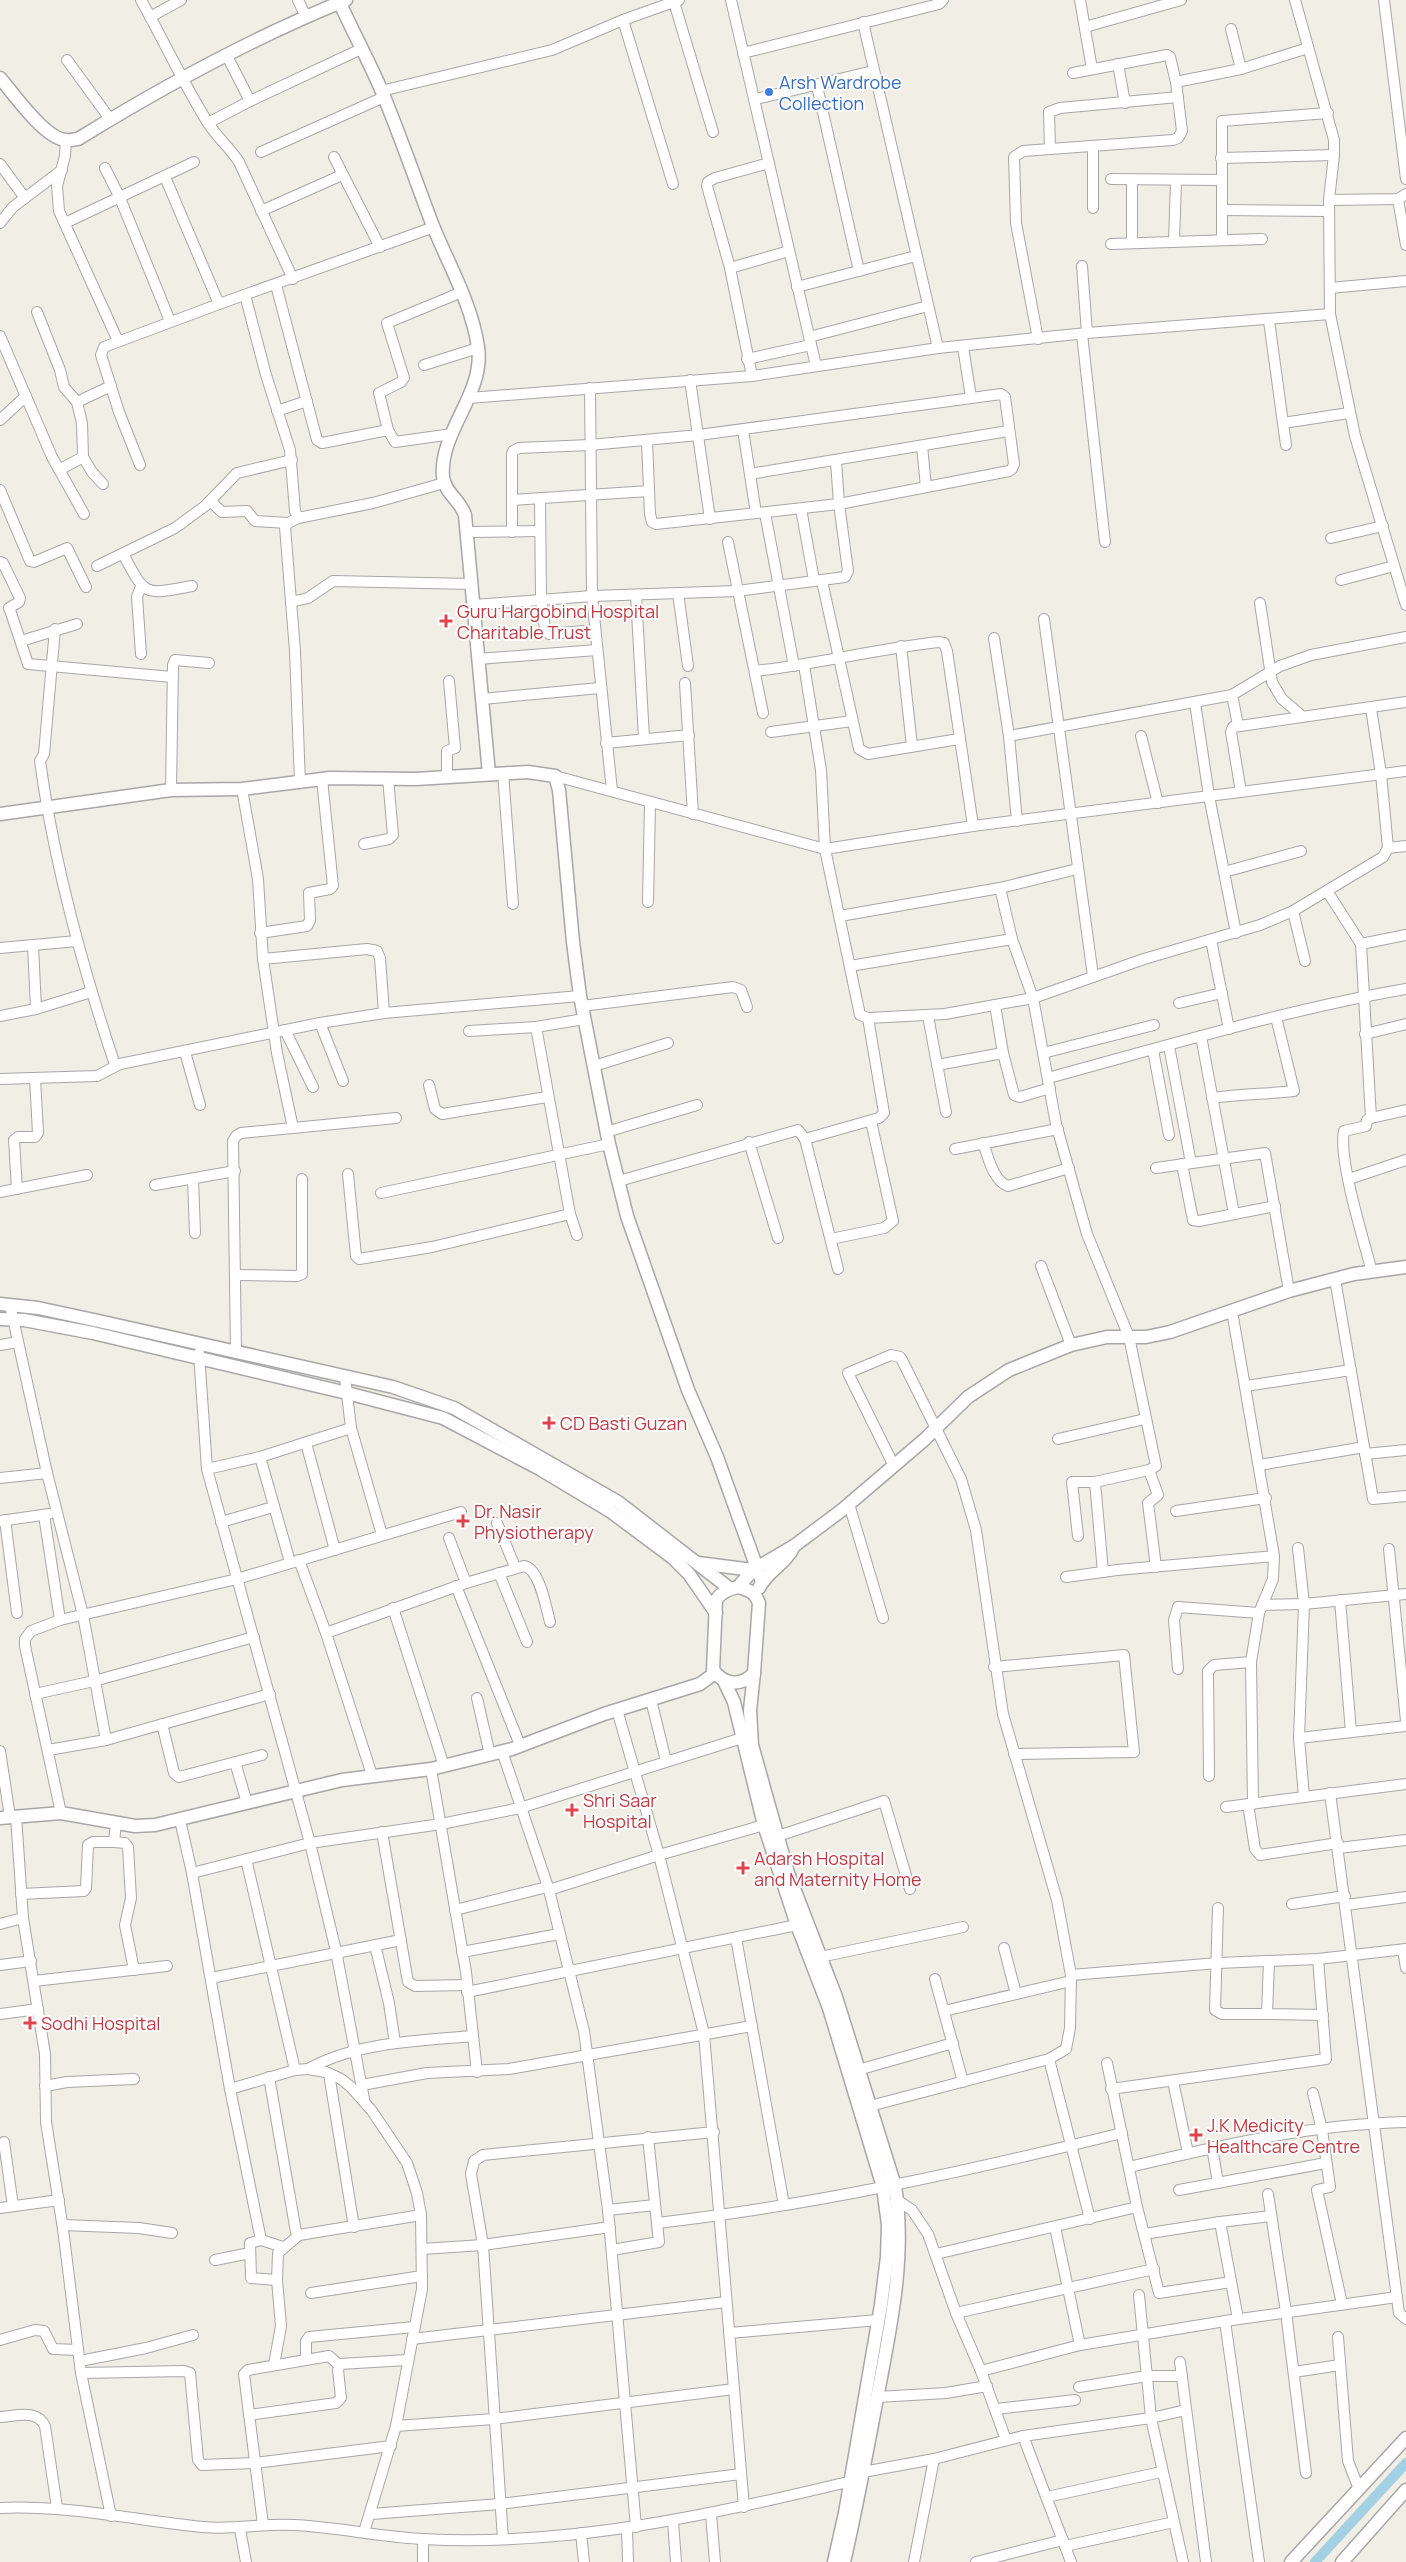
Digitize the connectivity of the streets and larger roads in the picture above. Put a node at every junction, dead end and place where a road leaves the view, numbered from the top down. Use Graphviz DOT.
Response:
graph roads {
  1 [pos="141,0"];
  2 [pos="181,0"];
  3 [pos="298,0"];
  4 [pos="731,0"];
  5 [pos="942,0"];
  6 [pos="1080,0"];
  7 [pos="1181,0"];
  8 [pos="1295,0"];
  9 [pos="1384,0"];
  10 [pos="677,1"];
  11 [pos="336,2"];
  12 [pos="150,17"];
  13 [pos="306,17"];
  14 [pos="623,20"];
  15 [pos="863,22"];
  16 [pos="1085,27"];
  17 [pos="1231,29"];
  18 [pos="1308,48"];
  19 [pos="360,49"];
  20 [pos="743,53"];
  21 [pos="226,54"];
  22 [pos="67,60"];
  23 [pos="1118,64"];
  24 [pos="1092,69"];
  25 [pos="1241,69"];
  26 [pos="873,71"];
  27 [pos="1073,73"];
  28 [pos="0,78"];
  29 [pos="181,78"];
  30 [pos="1176,82"];
  31 [pos="817,86"];
  32 [pos="382,94"];
  33 [pos="1178,97"];
  34 [pos="756,99"];
  35 [pos="250,101"];
  36 [pos="1125,103"];
  37 [pos="1328,113"];
  38 [pos="110,119"];
  39 [pos="208,123"];
  40 [pos="713,132"];
  41 [pos="66,140"];
  42 [pos="1093,147"];
  43 [pos="1050,149"];
  44 [pos="261,152"];
  45 [pos="1334,155"];
  46 [pos="334,157"];
  47 [pos="1221,158"];
  48 [pos="194,162"];
  49 [pos="769,163"];
  50 [pos="0,164"];
  51 [pos="105,168"];
  52 [pos="62,170"];
  53 [pos="342,176"];
  54 [pos="165,177"];
  55 [pos="1111,179"];
  56 [pos="1406,179"];
  57 [pos="1132,180"];
  58 [pos="1221,180"];
  59 [pos="1176,181"];
  60 [pos="674,184"];
  61 [pos="1402,196"];
  62 [pos="24,198"];
  63 [pos="120,198"];
  64 [pos="1329,200"];
  65 [pos="1093,208"];
  66 [pos="1222,210"];
  67 [pos="261,211"];
  68 [pos="1329,211"];
  69 [pos="0,223"];
  70 [pos="65,223"];
  71 [pos="434,227"];
  72 [pos="1262,239"];
  73 [pos="1222,240"];
  74 [pos="1174,241"];
  75 [pos="1132,243"];
  76 [pos="1111,244"];
  77 [pos="1406,245"];
  78 [pos="380,247"];
  79 [pos="789,251"];
  80 [pos="916,256"];
  81 [pos="1082,266"];
  82 [pos="730,268"];
  83 [pos="859,272"];
  84 [pos="293,279"];
  85 [pos="1406,281"];
  86 [pos="276,285"];
  87 [pos="797,287"];
  88 [pos="1330,288"];
  89 [pos="462,292"];
  90 [pos="245,295"];
  91 [pos="219,304"];
  92 [pos="928,306"];
  93 [pos="36,312"];
  94 [pos="1330,314"];
  95 [pos="170,321"];
  96 [pos="1269,321"];
  97 [pos="1084,334"];
  98 [pos="0,336"];
  99 [pos="1038,339"];
  100 [pos="118,341"];
  101 [pos="810,341"];
  102 [pos="963,347"];
  103 [pos="478,348"];
  104 [pos="938,348"];
  105 [pos="747,359"];
  106 [pos="424,364"];
  107 [pos="816,366"];
  108 [pos="752,376"];
  109 [pos="690,380"];
  110 [pos="111,386"];
  111 [pos="590,388"];
  112 [pos="26,396"];
  113 [pos="469,398"];
  114 [pos="971,398"];
  115 [pos="307,401"];
  116 [pos="77,402"];
  117 [pos="277,411"];
  118 [pos="1349,413"];
  119 [pos="0,420"];
  120 [pos="1283,423"];
  121 [pos="388,430"];
  122 [pos="743,430"];
  123 [pos="1008,431"];
  124 [pos="452,434"];
  125 [pos="699,435"];
  126 [pos="647,441"];
  127 [pos="590,445"];
  128 [pos="1286,445"];
  129 [pos="922,446"];
  130 [pos="83,457"];
  131 [pos="292,460"];
  132 [pos="836,462"];
  133 [pos="140,465"];
  134 [pos="59,470"];
  135 [pos="750,474"];
  136 [pos="444,483"];
  137 [pos="103,484"];
  138 [pos="926,487"];
  139 [pos="0,490"];
  140 [pos="649,491"];
  141 [pos="590,495"];
  142 [pos="540,498"];
  143 [pos="512,500"];
  144 [pos="210,501"];
  145 [pos="839,504"];
  146 [pos="801,508"];
  147 [pos="760,513"];
  148 [pos="84,514"];
  149 [pos="298,518"];
  150 [pos="710,519"];
  151 [pos="288,523"];
  152 [pos="1383,526"];
  153 [pos="540,531"];
  154 [pos="467,532"];
  155 [pos="512,532"];
  156 [pos="1331,538"];
  157 [pos="728,542"];
  158 [pos="1105,542"];
  159 [pos="123,554"];
  160 [pos="0,562"];
  161 [pos="97,566"];
  162 [pos="1394,566"];
  163 [pos="1341,580"];
  164 [pos="818,581"];
  165 [pos="472,584"];
  166 [pos="86,586"];
  167 [pos="141,586"];
  168 [pos="192,586"];
  169 [pos="778,586"];
  170 [pos="737,590"];
  171 [pos="678,593"];
  172 [pos="636,595"];
  173 [pos="592,596"];
  174 [pos="541,599"];
  175 [pos="1405,599"];
  176 [pos="291,602"];
  177 [pos="1260,603"];
  178 [pos="474,605"];
  179 [pos="1044,619"];
  180 [pos="77,624"];
  181 [pos="55,629"];
  182 [pos="595,630"];
  183 [pos="1406,637"];
  184 [pos="994,638"];
  185 [pos="22,640"];
  186 [pos="901,646"];
  187 [pos="597,650"];
  188 [pos="141,654"];
  189 [pos="478,659"];
  190 [pos="839,659"];
  191 [pos="209,663"];
  192 [pos="53,665"];
  193 [pos="688,666"];
  194 [pos="799,666"];
  195 [pos="755,671"];
  196 [pos="1270,672"];
  197 [pos="172,677"];
  198 [pos="449,681"];
  199 [pos="685,684"];
  200 [pos="600,688"];
  201 [pos="1232,695"];
  202 [pos="482,699"];
  203 [pos="1406,702"];
  204 [pos="1195,703"];
  205 [pos="1371,708"];
  206 [pos="763,713"];
  207 [pos="1302,716"];
  208 [pos="852,721"];
  209 [pos="1238,725"];
  210 [pos="815,727"];
  211 [pos="1058,728"];
  212 [pos="771,732"];
  213 [pos="690,735"];
  214 [pos="1009,736"];
  215 [pos="1141,736"];
  216 [pos="644,738"];
  217 [pos="959,739"];
  218 [pos="606,743"];
  219 [pos="912,746"];
  220 [pos="1406,771"];
  221 [pos="504,773"];
  222 [pos="489,774"];
  223 [pos="1381,774"];
  224 [pos="555,776"];
  225 [pos="447,777"];
  226 [pos="388,778"];
  227 [pos="322,779"];
  228 [pos="300,782"];
  229 [pos="242,789"];
  230 [pos="171,790"];
  231 [pos="612,791"];
  232 [pos="1242,792"];
  233 [pos="1209,796"];
  234 [pos="650,803"];
  235 [pos="1158,803"];
  236 [pos="46,809"];
  237 [pos="1070,813"];
  238 [pos="0,814"];
  239 [pos="693,814"];
  240 [pos="1017,821"];
  241 [pos="973,826"];
  242 [pos="364,844"];
  243 [pos="1406,846"];
  244 [pos="825,848"];
  245 [pos="1388,848"];
  246 [pos="1301,851"];
  247 [pos="1077,869"];
  248 [pos="1224,872"];
  249 [pos="1000,888"];
  250 [pos="1327,892"];
  251 [pos="648,902"];
  252 [pos="513,904"];
  253 [pos="1293,911"];
  254 [pos="840,916"];
  255 [pos="260,933"];
  256 [pos="1236,933"];
  257 [pos="1406,935"];
  258 [pos="1012,939"];
  259 [pos="77,940"];
  260 [pos="1211,940"];
  261 [pos="1361,944"];
  262 [pos="33,945"];
  263 [pos="0,948"];
  264 [pos="263,959"];
  265 [pos="1304,961"];
  266 [pos="850,966"];
  267 [pos="1093,976"];
  268 [pos="1406,989"];
  269 [pos="91,992"];
  270 [pos="1222,993"];
  271 [pos="1364,996"];
  272 [pos="1033,998"];
  273 [pos="1179,1003"];
  274 [pos="995,1005"];
  275 [pos="582,1007"];
  276 [pos="747,1007"];
  277 [pos="36,1009"];
  278 [pos="384,1013"];
  279 [pos="0,1016"];
  280 [pos="928,1016"];
  281 [pos="868,1018"];
  282 [pos="1276,1018"];
  283 [pos="320,1023"];
  284 [pos="1406,1024"];
  285 [pos="1154,1025"];
  286 [pos="536,1027"];
  287 [pos="1228,1029"];
  288 [pos="285,1030"];
  289 [pos="469,1031"];
  290 [pos="274,1033"];
  291 [pos="1366,1034"];
  292 [pos="1201,1036"];
  293 [pos="668,1043"];
  294 [pos="1169,1046"];
  295 [pos="1153,1050"];
  296 [pos="185,1052"];
  297 [pos="1043,1052"];
  298 [pos="1003,1053"];
  299 [pos="116,1065"];
  300 [pos="937,1065"];
  301 [pos="594,1066"];
  302 [pos="34,1078"];
  303 [pos="0,1079"];
  304 [pos="343,1081"];
  305 [pos="1049,1083"];
  306 [pos="429,1085"];
  307 [pos="313,1087"];
  308 [pos="547,1097"];
  309 [pos="1212,1098"];
  310 [pos="200,1105"];
  311 [pos="697,1105"];
  312 [pos="1406,1110"];
  313 [pos="946,1112"];
  314 [pos="396,1118"];
  315 [pos="1371,1118"];
  316 [pos="871,1121"];
  317 [pos="293,1128"];
  318 [pos="1058,1129"];
  319 [pos="1169,1135"];
  320 [pos="608,1138"];
  321 [pos="805,1139"];
  322 [pos="749,1142"];
  323 [pos="983,1143"];
  324 [pos="955,1149"];
  325 [pos="559,1156"];
  326 [pos="1224,1158"];
  327 [pos="1406,1160"];
  328 [pos="1186,1164"];
  329 [pos="1069,1168"];
  330 [pos="1156,1168"];
  331 [pos="235,1171"];
  332 [pos="348,1174"];
  333 [pos="87,1175"];
  334 [pos="193,1179"];
  335 [pos="1349,1179"];
  336 [pos="302,1180"];
  337 [pos="619,1181"];
  338 [pos="155,1185"];
  339 [pos="18,1189"];
  340 [pos="0,1192"];
  341 [pos="381,1194"];
  342 [pos="1275,1206"];
  343 [pos="570,1214"];
  344 [pos="1234,1214"];
  345 [pos="195,1233"];
  346 [pos="577,1235"];
  347 [pos="778,1238"];
  348 [pos="831,1239"];
  349 [pos="1041,1266"];
  350 [pos="1406,1267"];
  351 [pos="838,1269"];
  352 [pos="1372,1272"];
  353 [pos="235,1275"];
  354 [pos="1335,1279"];
  355 [pos="1289,1291"];
  356 [pos="5,1304"];
  357 [pos="1232,1311"];
  358 [pos="6,1319"];
  359 [pos="1129,1337"];
  360 [pos="18,1342"];
  361 [pos="200,1344"];
  362 [pos="1072,1345"];
  363 [pos="0,1346"];
  364 [pos="236,1353"];
  365 [pos="199,1359"];
  366 [pos="1351,1370"];
  367 [pos="345,1377"];
  368 [pos="1246,1386"];
  369 [pos="347,1393"];
  370 [pos="1145,1419"];
  371 [pos="351,1428"];
  372 [pos="935,1430"];
  373 [pos="1058,1439"];
  374 [pos="306,1443"];
  375 [pos="1365,1450"];
  376 [pos="1406,1450"];
  377 [pos="260,1457"];
  378 [pos="1260,1465"];
  379 [pos="894,1466"];
  380 [pos="206,1469"];
  381 [pos="1149,1470"];
  382 [pos="48,1473"];
  383 [pos="0,1478"];
  384 [pos="1095,1482"];
  385 [pos="1406,1496"];
  386 [pos="1266,1498"];
  387 [pos="849,1504"];
  388 [pos="272,1507"];
  389 [pos="1176,1511"];
  390 [pos="461,1512"];
  391 [pos="58,1513"];
  392 [pos="44,1515"];
  393 [pos="2,1521"];
  394 [pos="221,1522"];
  395 [pos="498,1523"];
  396 [pos="382,1536"];
  397 [pos="1078,1536"];
  398 [pos="449,1538"];
  399 [pos="794,1546"];
  400 [pos="1298,1548"];
  401 [pos="1389,1549"];
  402 [pos="335,1550"];
  403 [pos="1274,1556"];
  404 [pos="294,1561"];
  405 [pos="695,1562"];
  406 [pos="515,1567"];
  407 [pos="1156,1567"];
  408 [pos="755,1569"];
  409 [pos="1103,1572"];
  410 [pos="499,1573"];
  411 [pos="1066,1577"];
  412 [pos="236,1579"];
  413 [pos="762,1582"];
  414 [pos="461,1585"];
  415 [pos="733,1588"];
  416 [pos="1406,1594"];
  417 [pos="756,1595"];
  418 [pos="1394,1595"];
  419 [pos="1340,1600"];
  420 [pos="1304,1604"];
  421 [pos="392,1608"];
  422 [pos="1260,1609"];
  423 [pos="17,1613"];
  424 [pos="716,1613"];
  425 [pos="83,1615"];
  426 [pos="883,1618"];
  427 [pos="60,1620"];
  428 [pos="550,1622"];
  429 [pos="326,1633"];
  430 [pos="254,1637"];
  431 [pos="527,1642"];
  432 [pos="1403,1659"];
  433 [pos="1251,1662"];
  434 [pos="994,1667"];
  435 [pos="1178,1669"];
  436 [pos="754,1673"];
  437 [pos="720,1677"];
  438 [pos="94,1681"];
  439 [pos="35,1694"];
  440 [pos="270,1694"];
  441 [pos="477,1698"];
  442 [pos="651,1700"];
  443 [pos="617,1710"];
  444 [pos="1406,1721"];
  445 [pos="162,1724"];
  446 [pos="1406,1726"];
  447 [pos="1351,1732"];
  448 [pos="742,1738"];
  449 [pos="1299,1738"];
  450 [pos="106,1740"];
  451 [pos="520,1745"];
  452 [pos="48,1750"];
  453 [pos="0,1751"];
  454 [pos="496,1753"];
  455 [pos="1014,1754"];
  456 [pos="262,1755"];
  457 [pos="666,1761"];
  458 [pos="235,1762"];
  459 [pos="444,1766"];
  460 [pos="431,1769"];
  461 [pos="633,1771"];
  462 [pos="372,1775"];
  463 [pos="1209,1776"];
  464 [pos="1406,1784"];
  465 [pos="297,1790"];
  466 [pos="1330,1793"];
  467 [pos="1304,1797"];
  468 [pos="246,1803"];
  469 [pos="1250,1804"];
  470 [pos="1226,1807"];
  471 [pos="520,1808"];
  472 [pos="61,1813"];
  473 [pos="8,1817"];
  474 [pos="180,1820"];
  475 [pos="116,1823"];
  476 [pos="441,1824"];
  477 [pos="764,1826"];
  478 [pos="382,1832"];
  479 [pos="778,1836"];
  480 [pos="1406,1840"];
  481 [pos="114,1842"];
  482 [pos="310,1843"];
  483 [pos="1338,1846"];
  484 [pos="659,1855"];
  485 [pos="246,1859"];
  486 [pos="192,1873"];
  487 [pos="548,1888"];
  488 [pos="910,1890"];
  489 [pos="21,1894"];
  490 [pos="1406,1897"];
  491 [pos="1345,1900"];
  492 [pos="1292,1904"];
  493 [pos="1218,1908"];
  494 [pos="455,1910"];
  495 [pos="23,1918"];
  496 [pos="0,1924"];
  497 [pos="796,1925"];
  498 [pos="963,1927"];
  499 [pos="559,1934"];
  500 [pos="736,1938"];
  501 [pos="401,1940"];
  502 [pos="375,1945"];
  503 [pos="1004,1948"];
  504 [pos="683,1950"];
  505 [pos="1405,1950"];
  506 [pos="336,1951"];
  507 [pos="462,1952"];
  508 [pos="1353,1955"];
  509 [pos="820,1957"];
  510 [pos="1318,1959"];
  511 [pos="31,1961"];
  512 [pos="1269,1961"];
  513 [pos="1218,1963"];
  514 [pos="0,1965"];
  515 [pos="167,1966"];
  516 [pos="270,1967"];
  517 [pos="1406,1968"];
  518 [pos="134,1970"];
  519 [pos="570,1971"];
  520 [pos="211,1978"];
  521 [pos="1071,1978"];
  522 [pos="935,1980"];
  523 [pos="34,1981"];
  524 [pos="467,1989"];
  525 [pos="1016,1994"];
  526 [pos="38,2009"];
  527 [pos="944,2011"];
  528 [pos="0,2014"];
  529 [pos="1267,2014"];
  530 [pos="1322,2015"];
  531 [pos="752,2026"];
  532 [pos="704,2034"];
  533 [pos="472,2036"];
  534 [pos="395,2043"];
  535 [pos="953,2043"];
  536 [pos="356,2052"];
  537 [pos="587,2055"];
  538 [pos="1049,2059"];
  539 [pos="1107,2064"];
  540 [pos="308,2069"];
  541 [pos="295,2070"];
  542 [pos="858,2070"];
  543 [pos="477,2072"];
  544 [pos="329,2074"];
  545 [pos="269,2077"];
  546 [pos="134,2079"];
  547 [pos="1173,2081"];
  548 [pos="963,2082"];
  549 [pos="362,2085"];
  550 [pos="45,2086"];
  551 [pos="230,2089"];
  552 [pos="1111,2090"];
  553 [pos="1313,2093"];
  554 [pos="364,2099"];
  555 [pos="870,2106"];
  556 [pos="1406,2122"];
  557 [pos="1373,2123"];
  558 [pos="1322,2130"];
  559 [pos="714,2132"];
  560 [pos="1122,2133"];
  561 [pos="648,2137"];
  562 [pos="4,2142"];
  563 [pos="600,2143"];
  564 [pos="1072,2145"];
  565 [pos="1212,2148"];
  566 [pos="1188,2153"];
  567 [pos="1326,2163"];
  568 [pos="1128,2168"];
  569 [pos="1218,2183"];
  570 [pos="889,2186"];
  571 [pos="1179,2190"];
  572 [pos="1268,2194"];
  573 [pos="58,2200"];
  574 [pos="897,2200"];
  575 [pos="655,2205"];
  576 [pos="784,2205"];
  577 [pos="13,2206"];
  578 [pos="1138,2207"];
  579 [pos="0,2208"];
  580 [pos="608,2210"];
  581 [pos="421,2215"];
  582 [pos="719,2216"];
  583 [pos="1272,2216"];
  584 [pos="1090,2219"];
  585 [pos="1220,2222"];
  586 [pos="657,2223"];
  587 [pos="63,2225"];
  588 [pos="610,2226"];
  589 [pos="354,2227"];
  590 [pos="1055,2227"];
  591 [pos="172,2233"];
  592 [pos="1144,2234"];
  593 [pos="298,2235"];
  594 [pos="261,2240"];
  595 [pos="483,2245"];
  596 [pos="283,2247"];
  597 [pos="422,2249"];
  598 [pos="612,2250"];
  599 [pos="250,2253"];
  600 [pos="936,2254"];
  601 [pos="215,2260"];
  602 [pos="1154,2269"];
  603 [pos="422,2276"];
  604 [pos="277,2280"];
  605 [pos="1231,2282"];
  606 [pos="1068,2288"];
  607 [pos="311,2293"];
  608 [pos="1139,2295"];
  609 [pos="1397,2296"];
  610 [pos="726,2302"];
  611 [pos="1342,2304"];
  612 [pos="1286,2312"];
  613 [pos="956,2313"];
  614 [pos="616,2315"];
  615 [pos="1238,2319"];
  616 [pos="1406,2319"];
  617 [pos="878,2320"];
  618 [pos="1225,2321"];
  619 [pos="414,2327"];
  620 [pos="490,2332"];
  621 [pos="729,2333"];
  622 [pos="1144,2334"];
  623 [pos="193,2335"];
  624 [pos="1338,2337"];
  625 [pos="412,2339"];
  626 [pos="0,2340"];
  627 [pos="1080,2346"];
  628 [pos="78,2350"];
  629 [pos="306,2358"];
  630 [pos="407,2360"];
  631 [pos="80,2361"];
  632 [pos="1180,2362"];
  633 [pos="1340,2364"];
  634 [pos="274,2365"];
  635 [pos="339,2365"];
  636 [pos="981,2371"];
  637 [pos="1294,2372"];
  638 [pos="81,2373"];
  639 [pos="1147,2376"];
  640 [pos="1182,2376"];
  641 [pos="987,2386"];
  642 [pos="1079,2388"];
  643 [pos="734,2389"];
  644 [pos="877,2397"];
  645 [pos="1075,2400"];
  646 [pos="625,2402"];
  647 [pos="996,2409"];
  648 [pos="1186,2410"];
  649 [pos="249,2415"];
  650 [pos="0,2417"];
  651 [pos="1151,2418"];
  652 [pos="494,2419"];
  653 [pos="396,2426"];
  654 [pos="1023,2436"];
  655 [pos="1406,2438"];
  656 [pos="1006,2440"];
  657 [pos="391,2446"];
  658 [pos="934,2459"];
  659 [pos="255,2463"];
  660 [pos="1162,2472"];
  661 [pos="1306,2473"];
  662 [pos="741,2474"];
  663 [pos="859,2477"];
  664 [pos="633,2486"];
  665 [pos="1359,2489"];
  666 [pos="1406,2490"];
  667 [pos="1047,2497"];
  668 [pos="500,2504"];
  669 [pos="744,2507"];
  670 [pos="0,2508"];
  671 [pos="57,2508"];
  672 [pos="371,2514"];
  673 [pos="711,2514"];
  674 [pos="111,2516"];
  675 [pos="673,2522"];
  676 [pos="1174,2522"];
  677 [pos="263,2525"];
  678 [pos="632,2528"];
  679 [pos="240,2529"];
  680 [pos="364,2532"];
  681 [pos="581,2533"];
  682 [pos="423,2539"];
  683 [pos="503,2539"];
  684 [pos="1064,2543"];
  685 [pos="246,2562"];
  686 [pos="423,2562"];
  687 [pos="584,2562"];
  688 [pos="628,2562"];
  689 [pos="676,2562"];
  690 [pos="715,2562"];
  691 [pos="834,2562"];
  692 [pos="844,2562"];
  693 [pos="914,2562"];
  694 [pos="976,2562"];
  695 [pos="1072,2562"];
  696 [pos="1183,2562"];
  697 [pos="1206,2562"];
  698 [pos="1259,2562"];
  699 [pos="1291,2562"];
  700 [pos="1342,2562"];
  1 -- 12 [label="street"];
  2 -- 12 [label="street"];
  3 -- 13 [label="street"];
  4 -- 20 [label="street"];
  5 -- 15 [label="street"];
  6 -- 16 [label="street"];
  7 -- 16 [label="street"];
  8 -- 18 [label="street"];
  9 -- 56 [label="street"];
  10 -- 14 [label="street"];
  10 -- 40 [label="street"];
  11 -- 13 [label="street"];
  11 -- 19 [label="street"];
  12 -- 29 [label="street"];
  13 -- 21 [label="street"];
  14 -- 32 [label="street"];
  14 -- 60 [label="street"];
  15 -- 20 [label="street"];
  15 -- 26 [label="street"];
  16 -- 24 [label="street"];
  17 -- 25 [label="street"];
  18 -- 25 [label="street"];
  18 -- 37 [label="street"];
  19 -- 32 [label="street"];
  19 -- 35 [label="street"];
  20 -- 34 [label="street"];
  21 -- 29 [label="street"];
  21 -- 35 [label="street"];
  22 -- 38 [label="street"];
  23 -- 24 [label="street"];
  23 -- 30 [label="street"];
  23 -- 36 [label="street"];
  24 -- 27 [label="street"];
  25 -- 30 [label="street"];
  26 -- 31 [label="street"];
  26 -- 80 [label="street"];
  28 -- 41 [label="street"];
  29 -- 38 [label="street"];
  29 -- 39 [label="street"];
  30 -- 33 [label="street"];
  31 -- 34 [label="street"];
  31 -- 83 [label="street"];
  32 -- 44 [label="street"];
  32 -- 71 [label="street"];
  33 -- 36 [label="street"];
  33 -- 42 [label="street"];
  34 -- 49 [label="street"];
  35 -- 39 [label="street"];
  36 -- 43 [label="street"];
  37 -- 45 [label="street"];
  37 -- 47 [label="street"];
  38 -- 41 [label="street"];
  39 -- 67 [label="street"];
  41 -- 52 [label="street"];
  42 -- 43 [label="street"];
  42 -- 65 [label="street"];
  43 -- 99 [label="street"];
  45 -- 47 [label="street"];
  45 -- 64 [label="street"];
  46 -- 53 [label="street"];
  47 -- 58 [label="street"];
  48 -- 54 [label="street"];
  49 -- 79 [label="street"];
  49 -- 82 [label="street"];
  50 -- 62 [label="street"];
  51 -- 63 [label="street"];
  52 -- 62 [label="street"];
  52 -- 70 [label="street"];
  53 -- 67 [label="street"];
  53 -- 78 [label="street"];
  54 -- 63 [label="street"];
  54 -- 91 [label="street"];
  55 -- 57 [label="street"];
  57 -- 59 [label="street"];
  57 -- 75 [label="street"];
  58 -- 59 [label="street"];
  58 -- 66 [label="street"];
  59 -- 74 [label="street"];
  61 -- 64 [label="street"];
  61 -- 77 [label="street"];
  62 -- 69 [label="street"];
  63 -- 70 [label="street"];
  63 -- 95 [label="street"];
  64 -- 68 [label="street"];
  66 -- 68 [label="street"];
  66 -- 73 [label="street"];
  67 -- 84 [label="street"];
  68 -- 88 [label="street"];
  70 -- 100 [label="street"];
  71 -- 78 [label="street"];
  71 -- 89 [label="street"];
  72 -- 73 [label="street"];
  73 -- 74 [label="street"];
  74 -- 75 [label="street"];
  75 -- 76 [label="street"];
  78 -- 84 [label="street"];
  79 -- 82 [label="street"];
  79 -- 87 [label="street"];
  80 -- 83 [label="street"];
  80 -- 92 [label="street"];
  81 -- 97 [label="street"];
  82 -- 105 [label="street"];
  83 -- 87 [label="street"];
  84 -- 86 [label="street"];
  85 -- 88 [label="street"];
  86 -- 90 [label="street"];
  86 -- 115 [label="street"];
  87 -- 101 [label="street"];
  88 -- 94 [label="street"];
  89 -- 103 [label="street"];
  89 -- 121 [label="street"];
  90 -- 91 [label="street"];
  90 -- 117 [label="street"];
  91 -- 95 [label="street"];
  92 -- 101 [label="street"];
  92 -- 104 [label="street"];
  93 -- 116 [label="street"];
  94 -- 96 [label="street"];
  94 -- 118 [label="street"];
  95 -- 100 [label="street"];
  96 -- 97 [label="street"];
  96 -- 120 [label="street"];
  97 -- 99 [label="street"];
  97 -- 158 [label="street"];
  98 -- 112 [label="street"];
  99 -- 102 [label="street"];
  100 -- 110 [label="street"];
  101 -- 105 [label="street"];
  101 -- 107 [label="street"];
  102 -- 104 [label="street"];
  102 -- 114 [label="street"];
  103 -- 106 [label="street"];
  103 -- 113 [label="street"];
  104 -- 107 [label="street"];
  105 -- 108 [label="street"];
  107 -- 108 [label="street"];
  108 -- 109 [label="street"];
  109 -- 111 [label="street"];
  109 -- 125 [label="street"];
  110 -- 116 [label="street"];
  110 -- 133 [label="street"];
  111 -- 113 [label="street"];
  111 -- 127 [label="street"];
  112 -- 119 [label="street"];
  112 -- 134 [label="street"];
  113 -- 124 [label="street"];
  114 -- 122 [label="street"];
  114 -- 123 [label="street"];
  115 -- 117 [label="street"];
  115 -- 121 [label="street"];
  116 -- 130 [label="street"];
  117 -- 131 [label="street"];
  118 -- 120 [label="street"];
  118 -- 152 [label="street"];
  120 -- 128 [label="street"];
  121 -- 124 [label="street"];
  122 -- 125 [label="street"];
  122 -- 135 [label="street"];
  123 -- 129 [label="street"];
  123 -- 138 [label="street"];
  124 -- 136 [label="street"];
  125 -- 126 [label="street"];
  125 -- 150 [label="street"];
  126 -- 127 [label="street"];
  126 -- 140 [label="street"];
  127 -- 141 [label="street"];
  127 -- 143 [label="street"];
  129 -- 132 [label="street"];
  129 -- 138 [label="street"];
  130 -- 134 [label="street"];
  130 -- 137 [label="street"];
  131 -- 144 [label="street"];
  131 -- 149 [label="street"];
  132 -- 135 [label="street"];
  132 -- 145 [label="street"];
  134 -- 148 [label="street"];
  135 -- 147 [label="street"];
  136 -- 149 [label="street"];
  136 -- 154 [label="street"];
  138 -- 145 [label="street"];
  139 -- 166 [label="street"];
  140 -- 141 [label="street"];
  140 -- 150 [label="street"];
  141 -- 142 [label="street"];
  141 -- 173 [label="street"];
  142 -- 143 [label="street"];
  142 -- 153 [label="street"];
  143 -- 155 [label="street"];
  144 -- 151 [label="street"];
  144 -- 159 [label="street"];
  145 -- 146 [label="street"];
  145 -- 164 [label="street"];
  146 -- 147 [label="street"];
  146 -- 164 [label="street"];
  147 -- 150 [label="street"];
  147 -- 169 [label="street"];
  149 -- 151 [label="street"];
  151 -- 176 [label="street"];
  152 -- 156 [label="street"];
  152 -- 162 [label="street"];
  153 -- 155 [label="street"];
  153 -- 174 [label="street"];
  154 -- 155 [label="street"];
  154 -- 165 [label="street"];
  157 -- 170 [label="street"];
  159 -- 161 [label="street"];
  159 -- 167 [label="street"];
  160 -- 185 [label="street"];
  162 -- 163 [label="street"];
  162 -- 175 [label="street"];
  164 -- 169 [label="street"];
  164 -- 190 [label="street"];
  165 -- 176 [label="street"];
  165 -- 178 [label="street"];
  167 -- 168 [label="street"];
  167 -- 188 [label="street"];
  169 -- 170 [label="street"];
  169 -- 194 [label="street"];
  170 -- 171 [label="street"];
  170 -- 195 [label="street"];
  171 -- 172 [label="street"];
  171 -- 193 [label="street"];
  172 -- 173 [label="street"];
  172 -- 216 [label="street"];
  173 -- 174 [label="street"];
  173 -- 182 [label="street"];
  174 -- 178 [label="street"];
  174 -- 182 [label="street"];
  176 -- 228 [label="street"];
  177 -- 196 [label="street"];
  178 -- 189 [label="street"];
  179 -- 211 [label="street"];
  180 -- 181 [label="street"];
  181 -- 185 [label="street"];
  181 -- 192 [label="street"];
  182 -- 187 [label="street"];
  183 -- 196 [label="street"];
  184 -- 214 [label="street"];
  185 -- 192 [label="street"];
  186 -- 190 [label="street"];
  186 -- 217 [label="street"];
  186 -- 219 [label="street"];
  187 -- 189 [label="street"];
  187 -- 200 [label="street"];
  189 -- 202 [label="street"];
  190 -- 194 [label="street"];
  190 -- 208 [label="street"];
  191 -- 197 [label="street"];
  192 -- 197 [label="street"];
  192 -- 236 [label="street"];
  194 -- 195 [label="street"];
  194 -- 210 [label="street"];
  195 -- 206 [label="street"];
  196 -- 201 [label="street"];
  196 -- 207 [label="street"];
  197 -- 230 [label="street"];
  198 -- 225 [label="street"];
  199 -- 213 [label="street"];
  200 -- 202 [label="street"];
  200 -- 218 [label="street"];
  201 -- 204 [label="street"];
  201 -- 209 [label="street"];
  202 -- 222 [label="street"];
  203 -- 205 [label="street"];
  204 -- 211 [label="street"];
  204 -- 233 [label="street"];
  205 -- 207 [label="street"];
  205 -- 223 [label="street"];
  207 -- 209 [label="street"];
  208 -- 210 [label="street"];
  208 -- 219 [label="street"];
  209 -- 232 [label="street"];
  210 -- 212 [label="street"];
  210 -- 244 [label="street"];
  211 -- 214 [label="street"];
  211 -- 237 [label="street"];
  213 -- 216 [label="street"];
  213 -- 239 [label="street"];
  214 -- 240 [label="street"];
  215 -- 235 [label="street"];
  216 -- 218 [label="street"];
  217 -- 219 [label="street"];
  217 -- 241 [label="street"];
  218 -- 231 [label="street"];
  220 -- 223 [label="street"];
  221 -- 222 [label="street"];
  221 -- 224 [label="street"];
  221 -- 252 [label="street"];
  222 -- 225 [label="street"];
  223 -- 232 [label="street"];
  223 -- 245 [label="street"];
  224 -- 231 [label="street"];
  224 -- 275 [label="street"];
  225 -- 226 [label="street"];
  226 -- 227 [label="street"];
  226 -- 242 [label="street"];
  227 -- 228 [label="street"];
  227 -- 255 [label="street"];
  228 -- 229 [label="street"];
  229 -- 230 [label="street"];
  229 -- 255 [label="street"];
  230 -- 236 [label="street"];
  231 -- 234 [label="street"];
  232 -- 233 [label="street"];
  233 -- 235 [label="street"];
  233 -- 248 [label="street"];
  234 -- 239 [label="street"];
  234 -- 251 [label="street"];
  235 -- 237 [label="street"];
  236 -- 238 [label="street"];
  236 -- 259 [label="street"];
  237 -- 240 [label="street"];
  237 -- 247 [label="street"];
  239 -- 244 [label="street"];
  240 -- 241 [label="street"];
  241 -- 244 [label="street"];
  243 -- 245 [label="street"];
  244 -- 254 [label="street"];
  245 -- 250 [label="street"];
  246 -- 248 [label="street"];
  247 -- 249 [label="street"];
  247 -- 267 [label="street"];
  248 -- 256 [label="street"];
  249 -- 254 [label="street"];
  249 -- 258 [label="street"];
  250 -- 253 [label="street"];
  250 -- 261 [label="street"];
  253 -- 256 [label="street"];
  253 -- 265 [label="street"];
  254 -- 266 [label="street"];
  255 -- 264 [label="street"];
  256 -- 260 [label="street"];
  257 -- 261 [label="street"];
  258 -- 266 [label="street"];
  258 -- 272 [label="street"];
  259 -- 262 [label="street"];
  259 -- 269 [label="street"];
  260 -- 267 [label="street"];
  260 -- 270 [label="street"];
  261 -- 271 [label="street"];
  262 -- 263 [label="street"];
  262 -- 277 [label="street"];
  264 -- 278 [label="street"];
  264 -- 290 [label="street"];
  266 -- 281 [label="street"];
  267 -- 272 [label="street"];
  268 -- 271 [label="street"];
  269 -- 277 [label="street"];
  269 -- 299 [label="street"];
  270 -- 273 [label="street"];
  270 -- 287 [label="street"];
  271 -- 282 [label="street"];
  271 -- 291 [label="street"];
  272 -- 274 [label="street"];
  272 -- 297 [label="street"];
  274 -- 280 [label="street"];
  274 -- 298 [label="street"];
  275 -- 276 [label="street"];
  275 -- 278 [label="street"];
  275 -- 286 [label="street"];
  275 -- 301 [label="street"];
  277 -- 279 [label="street"];
  278 -- 283 [label="street"];
  280 -- 281 [label="street"];
  280 -- 300 [label="street"];
  281 -- 316 [label="street"];
  282 -- 287 [label="street"];
  282 -- 309 [label="street"];
  283 -- 288 [label="street"];
  283 -- 304 [label="street"];
  284 -- 291 [label="street"];
  285 -- 297 [label="street"];
  286 -- 289 [label="street"];
  286 -- 308 [label="street"];
  287 -- 292 [label="street"];
  288 -- 290 [label="street"];
  288 -- 307 [label="street"];
  290 -- 296 [label="street"];
  290 -- 317 [label="street"];
  291 -- 315 [label="street"];
  292 -- 294 [label="street"];
  292 -- 309 [label="street"];
  293 -- 301 [label="street"];
  294 -- 295 [label="street"];
  294 -- 328 [label="street"];
  295 -- 305 [label="street"];
  295 -- 319 [label="street"];
  296 -- 299 [label="street"];
  296 -- 310 [label="street"];
  297 -- 305 [label="street"];
  298 -- 300 [label="street"];
  298 -- 305 [label="street"];
  299 -- 302 [label="street"];
  300 -- 313 [label="street"];
  301 -- 320 [label="street"];
  302 -- 303 [label="street"];
  302 -- 339 [label="street"];
  305 -- 318 [label="street"];
  306 -- 308 [label="street"];
  308 -- 325 [label="street"];
  309 -- 326 [label="street"];
  311 -- 320 [label="street"];
  312 -- 315 [label="street"];
  314 -- 317 [label="street"];
  315 -- 335 [label="street"];
  316 -- 321 [label="street"];
  316 -- 348 [label="street"];
  317 -- 331 [label="street"];
  318 -- 323 [label="street"];
  318 -- 329 [label="street"];
  320 -- 325 [label="street"];
  320 -- 337 [label="street"];
  321 -- 322 [label="street"];
  321 -- 348 [label="street"];
  322 -- 337 [label="street"];
  322 -- 347 [label="street"];
  323 -- 324 [label="street"];
  323 -- 329 [label="street"];
  325 -- 341 [label="street"];
  325 -- 343 [label="street"];
  326 -- 328 [label="street"];
  326 -- 342 [label="street"];
  326 -- 344 [label="street"];
  327 -- 335 [label="street"];
  328 -- 330 [label="street"];
  328 -- 344 [label="street"];
  329 -- 359 [label="street"];
  331 -- 334 [label="street"];
  331 -- 353 [label="street"];
  332 -- 343 [label="street"];
  333 -- 339 [label="street"];
  334 -- 338 [label="street"];
  334 -- 345 [label="street"];
  335 -- 352 [label="street"];
  336 -- 353 [label="street"];
  337 -- 408 [label="street"];
  339 -- 340 [label="street"];
  342 -- 344 [label="street"];
  342 -- 355 [label="street"];
  343 -- 346 [label="street"];
  348 -- 351 [label="street"];
  349 -- 362 [label="street"];
  350 -- 352 [label="street"];
  352 -- 354 [label="street"];
  353 -- 364 [label="street"];
  354 -- 355 [label="street"];
  354 -- 366 [label="street"];
  355 -- 357 [label="street"];
  356 -- 358 [label="street"];
  356 -- 361 [label="street"];
  357 -- 359 [label="street"];
  357 -- 368 [label="street"];
  358 -- 360 [label="street"];
  358 -- 365 [label="street"];
  359 -- 362 [label="street"];
  359 -- 370 [label="street"];
  360 -- 363 [label="street"];
  360 -- 382 [label="street"];
  361 -- 364 [label="street"];
  361 -- 365 [label="street"];
  362 -- 372 [label="street"];
  364 -- 367 [label="street"];
  365 -- 369 [label="street"];
  365 -- 380 [label="street"];
  366 -- 368 [label="street"];
  366 -- 375 [label="street"];
  367 -- 369 [label="street"];
  367 -- 405 [label="street"];
  368 -- 378 [label="street"];
  369 -- 371 [label="street"];
  369 -- 424 [label="street"];
  370 -- 373 [label="street"];
  370 -- 381 [label="street"];
  371 -- 374 [label="street"];
  371 -- 396 [label="street"];
  372 -- 379 [label="street"];
  372 -- 379 [label="street"];
  372 -- 434 [label="street"];
  374 -- 377 [label="street"];
  374 -- 402 [label="street"];
  375 -- 376 [label="street"];
  375 -- 378 [label="street"];
  375 -- 385 [label="street"];
  377 -- 380 [label="street"];
  377 -- 388 [label="street"];
  378 -- 386 [label="street"];
  379 -- 387 [label="street"];
  380 -- 394 [label="street"];
  381 -- 384 [label="street"];
  381 -- 407 [label="street"];
  382 -- 383 [label="street"];
  382 -- 391 [label="street"];
  384 -- 397 [label="street"];
  384 -- 409 [label="street"];
  386 -- 389 [label="street"];
  386 -- 403 [label="street"];
  387 -- 399 [label="street"];
  387 -- 426 [label="street"];
  388 -- 394 [label="street"];
  388 -- 404 [label="street"];
  390 -- 396 [label="street"];
  391 -- 392 [label="street"];
  391 -- 425 [label="street"];
  392 -- 393 [label="street"];
  392 -- 427 [label="street"];
  393 -- 423 [label="street"];
  394 -- 412 [label="street"];
  395 -- 406 [label="street"];
  396 -- 402 [label="street"];
  398 -- 414 [label="street"];
  399 -- 408 [label="street"];
  399 -- 413 [label="street"];
  400 -- 420 [label="street"];
  401 -- 418 [label="street"];
  402 -- 404 [label="street"];
  403 -- 407 [label="street"];
  403 -- 422 [label="street"];
  404 -- 412 [label="street"];
  404 -- 429 [label="street"];
  405 -- 408 [label="street"];
  405 -- 415 [label="street"];
  406 -- 410 [label="street"];
  406 -- 428 [label="street"];
  407 -- 409 [label="street"];
  408 -- 413 [label="street"];
  408 -- 415 [label="street"];
  409 -- 411 [label="street"];
  410 -- 414 [label="street"];
  410 -- 431 [label="street"];
  412 -- 425 [label="street"];
  412 -- 430 [label="street"];
  413 -- 417 [label="street"];
  414 -- 421 [label="street"];
  414 -- 451 [label="street"];
  415 -- 417 [label="street"];
  415 -- 424 [label="street"];
  416 -- 418 [label="street"];
  417 -- 436 [label="street"];
  418 -- 419 [label="street"];
  418 -- 432 [label="street"];
  419 -- 420 [label="street"];
  419 -- 447 [label="street"];
  420 -- 422 [label="street"];
  420 -- 449 [label="street"];
  421 -- 429 [label="street"];
  421 -- 459 [label="street"];
  422 -- 433 [label="street"];
  422 -- 435 [label="street"];
  424 -- 437 [label="street"];
  425 -- 427 [label="street"];
  425 -- 438 [label="street"];
  427 -- 439 [label="street"];
  429 -- 462 [label="street"];
  430 -- 438 [label="street"];
  430 -- 440 [label="street"];
  432 -- 444 [label="street"];
  433 -- 463 [label="street"];
  433 -- 469 [label="street"];
  434 -- 455 [label="street"];
  434 -- 455 [label="street"];
  436 -- 437 [label="street"];
  436 -- 479 [label="street"];
  437 -- 442 [label="street"];
  437 -- 448 [label="street"];
  438 -- 439 [label="street"];
  438 -- 450 [label="street"];
  439 -- 452 [label="street"];
  440 -- 445 [label="street"];
  440 -- 465 [label="street"];
  441 -- 454 [label="street"];
  442 -- 443 [label="street"];
  442 -- 457 [label="street"];
  443 -- 451 [label="street"];
  443 -- 461 [label="street"];
  445 -- 450 [label="street"];
  445 -- 458 [label="street"];
  446 -- 447 [label="street"];
  447 -- 449 [label="street"];
  448 -- 457 [label="street"];
  448 -- 477 [label="street"];
  449 -- 467 [label="street"];
  450 -- 452 [label="street"];
  451 -- 454 [label="street"];
  452 -- 472 [label="street"];
  453 -- 473 [label="street"];
  454 -- 459 [label="street"];
  454 -- 471 [label="street"];
  455 -- 521 [label="street"];
  456 -- 458 [label="street"];
  457 -- 461 [label="street"];
  458 -- 468 [label="street"];
  459 -- 460 [label="street"];
  460 -- 462 [label="street"];
  460 -- 476 [label="street"];
  461 -- 471 [label="street"];
  461 -- 484 [label="street"];
  462 -- 465 [label="street"];
  464 -- 466 [label="street"];
  465 -- 468 [label="street"];
  465 -- 482 [label="street"];
  466 -- 467 [label="street"];
  466 -- 483 [label="street"];
  467 -- 469 [label="street"];
  468 -- 474 [label="street"];
  469 -- 470 [label="street"];
  469 -- 483 [label="street"];
  471 -- 476 [label="street"];
  471 -- 487 [label="street"];
  472 -- 473 [label="street"];
  472 -- 475 [label="street"];
  473 -- 489 [label="street"];
  474 -- 475 [label="street"];
  474 -- 486 [label="street"];
  475 -- 481 [label="street"];
  476 -- 478 [label="street"];
  476 -- 494 [label="street"];
  477 -- 484 [label="street"];
  477 -- 497 [label="street"];
  478 -- 482 [label="street"];
  478 -- 501 [label="street"];
  479 -- 488 [label="street"];
  479 -- 509 [label="street"];
  480 -- 483 [label="street"];
  481 -- 489 [label="street"];
  481 -- 518 [label="street"];
  482 -- 485 [label="street"];
  482 -- 506 [label="street"];
  483 -- 491 [label="street"];
  484 -- 487 [label="street"];
  484 -- 504 [label="street"];
  485 -- 486 [label="street"];
  485 -- 516 [label="street"];
  486 -- 520 [label="street"];
  487 -- 494 [label="street"];
  487 -- 499 [label="street"];
  489 -- 495 [label="street"];
  490 -- 491 [label="street"];
  491 -- 492 [label="street"];
  491 -- 508 [label="street"];
  493 -- 513 [label="street"];
  494 -- 507 [label="street"];
  495 -- 496 [label="street"];
  495 -- 511 [label="street"];
  497 -- 500 [label="street"];
  497 -- 570 [label="street"];
  498 -- 509 [label="street"];
  499 -- 507 [label="street"];
  499 -- 519 [label="street"];
  500 -- 504 [label="street"];
  500 -- 531 [label="street"];
  501 -- 502 [label="street"];
  501 -- 524 [label="street"];
  502 -- 506 [label="street"];
  502 -- 534 [label="street"];
  503 -- 525 [label="street"];
  504 -- 519 [label="street"];
  504 -- 532 [label="street"];
  505 -- 508 [label="street"];
  505 -- 517 [label="street"];
  506 -- 516 [label="street"];
  506 -- 536 [label="street"];
  507 -- 524 [label="street"];
  508 -- 510 [label="street"];
  508 -- 557 [label="street"];
  509 -- 542 [label="street"];
  510 -- 512 [label="street"];
  510 -- 530 [label="street"];
  511 -- 514 [label="street"];
  511 -- 523 [label="street"];
  512 -- 513 [label="street"];
  512 -- 529 [label="street"];
  513 -- 521 [label="street"];
  513 -- 529 [label="street"];
  515 -- 518 [label="street"];
  516 -- 520 [label="street"];
  516 -- 541 [label="street"];
  518 -- 523 [label="street"];
  519 -- 524 [label="street"];
  519 -- 537 [label="street"];
  520 -- 551 [label="street"];
  521 -- 525 [label="street"];
  521 -- 538 [label="street"];
  522 -- 527 [label="street"];
  523 -- 526 [label="street"];
  524 -- 533 [label="street"];
  525 -- 527 [label="street"];
  526 -- 528 [label="street"];
  526 -- 550 [label="street"];
  527 -- 535 [label="street"];
  529 -- 530 [label="street"];
  530 -- 547 [label="street"];
  531 -- 532 [label="street"];
  531 -- 576 [label="street"];
  532 -- 537 [label="street"];
  532 -- 559 [label="street"];
  533 -- 534 [label="street"];
  533 -- 543 [label="street"];
  534 -- 536 [label="street"];
  535 -- 542 [label="street"];
  535 -- 548 [label="street"];
  536 -- 540 [label="street"];
  536 -- 549 [label="street"];
  537 -- 543 [label="street"];
  537 -- 563 [label="street"];
  538 -- 548 [label="street"];
  538 -- 564 [label="street"];
  539 -- 552 [label="street"];
  540 -- 541 [label="street"];
  540 -- 544 [label="street"];
  541 -- 545 [label="street"];
  542 -- 555 [label="street"];
  543 -- 549 [label="street"];
  544 -- 554 [label="street"];
  544 -- 589 [label="street"];
  545 -- 551 [label="street"];
  545 -- 593 [label="street"];
  546 -- 550 [label="street"];
  547 -- 552 [label="street"];
  547 -- 566 [label="street"];
  548 -- 555 [label="street"];
  549 -- 554 [label="street"];
  550 -- 573 [label="street"];
  551 -- 594 [label="street"];
  552 -- 560 [label="street"];
  553 -- 558 [label="street"];
  554 -- 581 [label="street"];
  555 -- 570 [label="street"];
  556 -- 557 [label="street"];
  557 -- 558 [label="street"];
  557 -- 609 [label="street"];
  558 -- 565 [label="street"];
  558 -- 567 [label="street"];
  559 -- 561 [label="street"];
  559 -- 582 [label="street"];
  560 -- 564 [label="street"];
  560 -- 568 [label="street"];
  561 -- 563 [label="street"];
  561 -- 575 [label="street"];
  562 -- 577 [label="street"];
  563 -- 580 [label="street"];
  563 -- 595 [label="street"];
  564 -- 570 [label="street"];
  564 -- 584 [label="street"];
  565 -- 566 [label="street"];
  565 -- 569 [label="street"];
  566 -- 568 [label="street"];
  567 -- 569 [label="street"];
  567 -- 611 [label="street"];
  568 -- 578 [label="street"];
  569 -- 571 [label="street"];
  570 -- 574 [label="street"];
  570 -- 576 [label="street"];
  570 -- 617 [label="street"];
  572 -- 583 [label="street"];
  573 -- 577 [label="street"];
  573 -- 587 [label="street"];
  574 -- 600 [label="street"];
  574 -- 644 [label="street"];
  575 -- 580 [label="street"];
  575 -- 586 [label="street"];
  576 -- 582 [label="street"];
  577 -- 579 [label="street"];
  578 -- 584 [label="street"];
  578 -- 592 [label="street"];
  580 -- 588 [label="street"];
  581 -- 589 [label="street"];
  581 -- 597 [label="street"];
  582 -- 586 [label="street"];
  582 -- 610 [label="street"];
  583 -- 585 [label="street"];
  583 -- 612 [label="street"];
  584 -- 590 [label="street"];
  585 -- 592 [label="street"];
  585 -- 605 [label="street"];
  586 -- 598 [label="street"];
  587 -- 591 [label="street"];
  587 -- 628 [label="street"];
  588 -- 595 [label="street"];
  588 -- 598 [label="street"];
  589 -- 593 [label="street"];
  590 -- 600 [label="street"];
  590 -- 606 [label="street"];
  592 -- 602 [label="street"];
  593 -- 596 [label="street"];
  594 -- 596 [label="street"];
  594 -- 599 [label="street"];
  595 -- 597 [label="street"];
  595 -- 620 [label="street"];
  596 -- 604 [label="street"];
  597 -- 603 [label="street"];
  598 -- 614 [label="street"];
  599 -- 601 [label="street"];
  599 -- 604 [label="street"];
  600 -- 613 [label="street"];
  602 -- 605 [label="street"];
  602 -- 606 [label="street"];
  603 -- 607 [label="street"];
  603 -- 619 [label="street"];
  604 -- 634 [label="street"];
  605 -- 615 [label="street"];
  606 -- 613 [label="street"];
  606 -- 627 [label="street"];
  608 -- 622 [label="street"];
  609 -- 611 [label="street"];
  609 -- 616 [label="street"];
  610 -- 614 [label="street"];
  610 -- 621 [label="street"];
  611 -- 612 [label="street"];
  612 -- 615 [label="street"];
  612 -- 637 [label="street"];
  613 -- 636 [label="street"];
  614 -- 620 [label="street"];
  614 -- 646 [label="street"];
  615 -- 618 [label="street"];
  617 -- 621 [label="street"];
  617 -- 663 [label="street"];
  618 -- 622 [label="street"];
  618 -- 698 [label="street"];
  619 -- 625 [label="street"];
  619 -- 629 [label="street"];
  620 -- 625 [label="street"];
  620 -- 652 [label="street"];
  621 -- 643 [label="street"];
  622 -- 627 [label="street"];
  622 -- 639 [label="street"];
  623 -- 631 [label="street"];
  624 -- 633 [label="street"];
  625 -- 630 [label="street"];
  626 -- 628 [label="street"];
  627 -- 636 [label="street"];
  628 -- 631 [label="street"];
  629 -- 634 [label="street"];
  629 -- 635 [label="street"];
  630 -- 635 [label="street"];
  630 -- 653 [label="street"];
  631 -- 638 [label="street"];
  632 -- 640 [label="street"];
  633 -- 637 [label="street"];
  633 -- 665 [label="street"];
  634 -- 649 [label="street"];
  635 -- 649 [label="street"];
  636 -- 641 [label="street"];
  637 -- 661 [label="street"];
  638 -- 659 [label="street"];
  638 -- 674 [label="street"];
  639 -- 640 [label="street"];
  639 -- 642 [label="street"];
  639 -- 651 [label="street"];
  640 -- 648 [label="street"];
  641 -- 644 [label="street"];
  641 -- 647 [label="street"];
  643 -- 646 [label="street"];
  643 -- 662 [label="street"];
  644 -- 663 [label="street"];
  645 -- 647 [label="street"];
  646 -- 652 [label="street"];
  646 -- 664 [label="street"];
  647 -- 656 [label="street"];
  648 -- 651 [label="street"];
  648 -- 697 [label="street"];
  649 -- 659 [label="street"];
  650 -- 671 [label="street"];
  651 -- 654 [label="street"];
  651 -- 660 [label="street"];
  652 -- 653 [label="street"];
  652 -- 668 [label="street"];
  653 -- 657 [label="street"];
  654 -- 656 [label="street"];
  654 -- 667 [label="street"];
  655 -- 665 [label="street"];
  656 -- 658 [label="street"];
  657 -- 659 [label="street"];
  657 -- 672 [label="street"];
  658 -- 663 [label="street"];
  658 -- 693 [label="street"];
  659 -- 677 [label="street"];
  660 -- 667 [label="street"];
  660 -- 676 [label="street"];
  662 -- 664 [label="street"];
  662 -- 669 [label="street"];
  663 -- 669 [label="street"];
  663 -- 691 [label="street"];
  663 -- 692 [label="street"];
  664 -- 668 [label="street"];
  664 -- 678 [label="street"];
  665 -- 699 [label="street"];
  666 -- 700 [label="street"];
  667 -- 684 [label="street"];
  668 -- 672 [label="street"];
  668 -- 683 [label="street"];
  669 -- 673 [label="street"];
  670 -- 671 [label="street"];
  671 -- 674 [label="street"];
  672 -- 680 [label="street"];
  673 -- 675 [label="street"];
  673 -- 690 [label="street"];
  674 -- 679 [label="street"];
  675 -- 678 [label="street"];
  675 -- 689 [label="street"];
  676 -- 684 [label="street"];
  676 -- 696 [label="street"];
  677 -- 679 [label="street"];
  677 -- 680 [label="street"];
  678 -- 681 [label="street"];
  678 -- 688 [label="street"];
  679 -- 685 [label="street"];
  680 -- 682 [label="street"];
  681 -- 683 [label="street"];
  681 -- 687 [label="street"];
  682 -- 683 [label="street"];
  682 -- 686 [label="street"];
  684 -- 694 [label="street"];
  684 -- 695 [label="street"];
}
